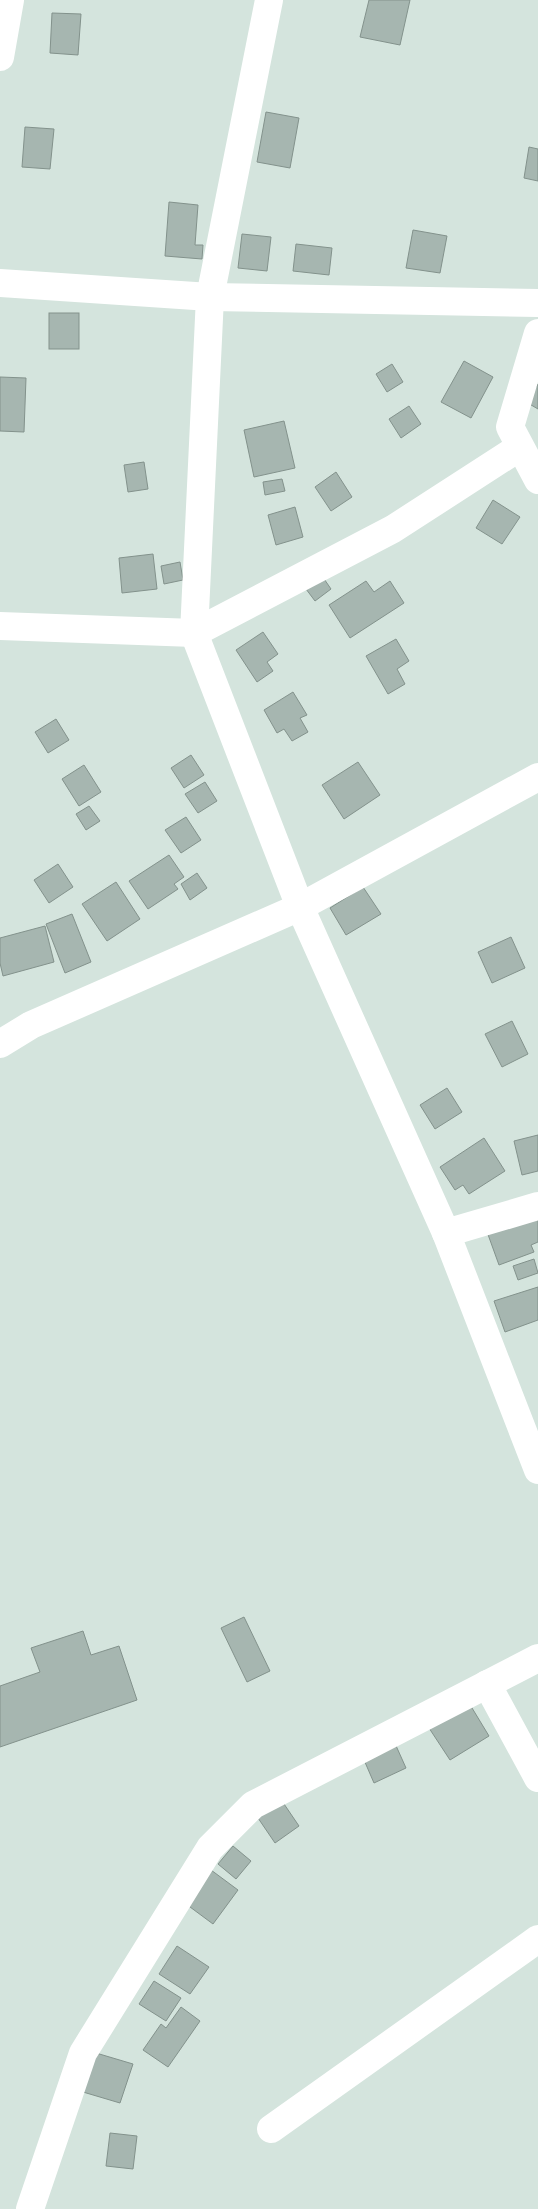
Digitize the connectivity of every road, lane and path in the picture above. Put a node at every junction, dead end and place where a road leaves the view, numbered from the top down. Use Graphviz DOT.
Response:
graph roads {
  1 [pos="10,0"];
  2 [pos="270,0"];
  3 [pos="0,57"];
  4 [pos="0,284"];
  5 [pos="210,297"];
  6 [pos="538,303"];
  7 [pos="538,333"];
  8 [pos="520,447"];
  9 [pos="538,480"];
  10 [pos="0,626"];
  11 [pos="194,633"];
  12 [pos="538,777"];
  13 [pos="300,907"];
  14 [pos="0,1044"];
  15 [pos="538,1206"];
  16 [pos="446,1233"];
  17 [pos="538,1470"];
  18 [pos="538,1658"];
  19 [pos="486,1684"];
  20 [pos="538,1778"];
  21 [pos="538,1939"];
  22 [pos="271,2128"];
  23 [pos="30,2209"];
  1 -- 3 [label="street"];
  2 -- 5 [label="street"];
  4 -- 5 [label="street"];
  5 -- 6 [label="street"];
  5 -- 11 [label="street"];
  7 -- 8 [label="street"];
  8 -- 9 [label="street"];
  8 -- 11 [label="street"];
  10 -- 11 [label="street"];
  11 -- 13 [label="street"];
  12 -- 13 [label="street"];
  13 -- 14 [label="street"];
  13 -- 16 [label="street"];
  15 -- 16 [label="street"];
  16 -- 17 [label="street"];
  18 -- 19 [label="street"];
  19 -- 20 [label="street"];
  19 -- 23 [label="street"];
  21 -- 22 [label="street"];
}
